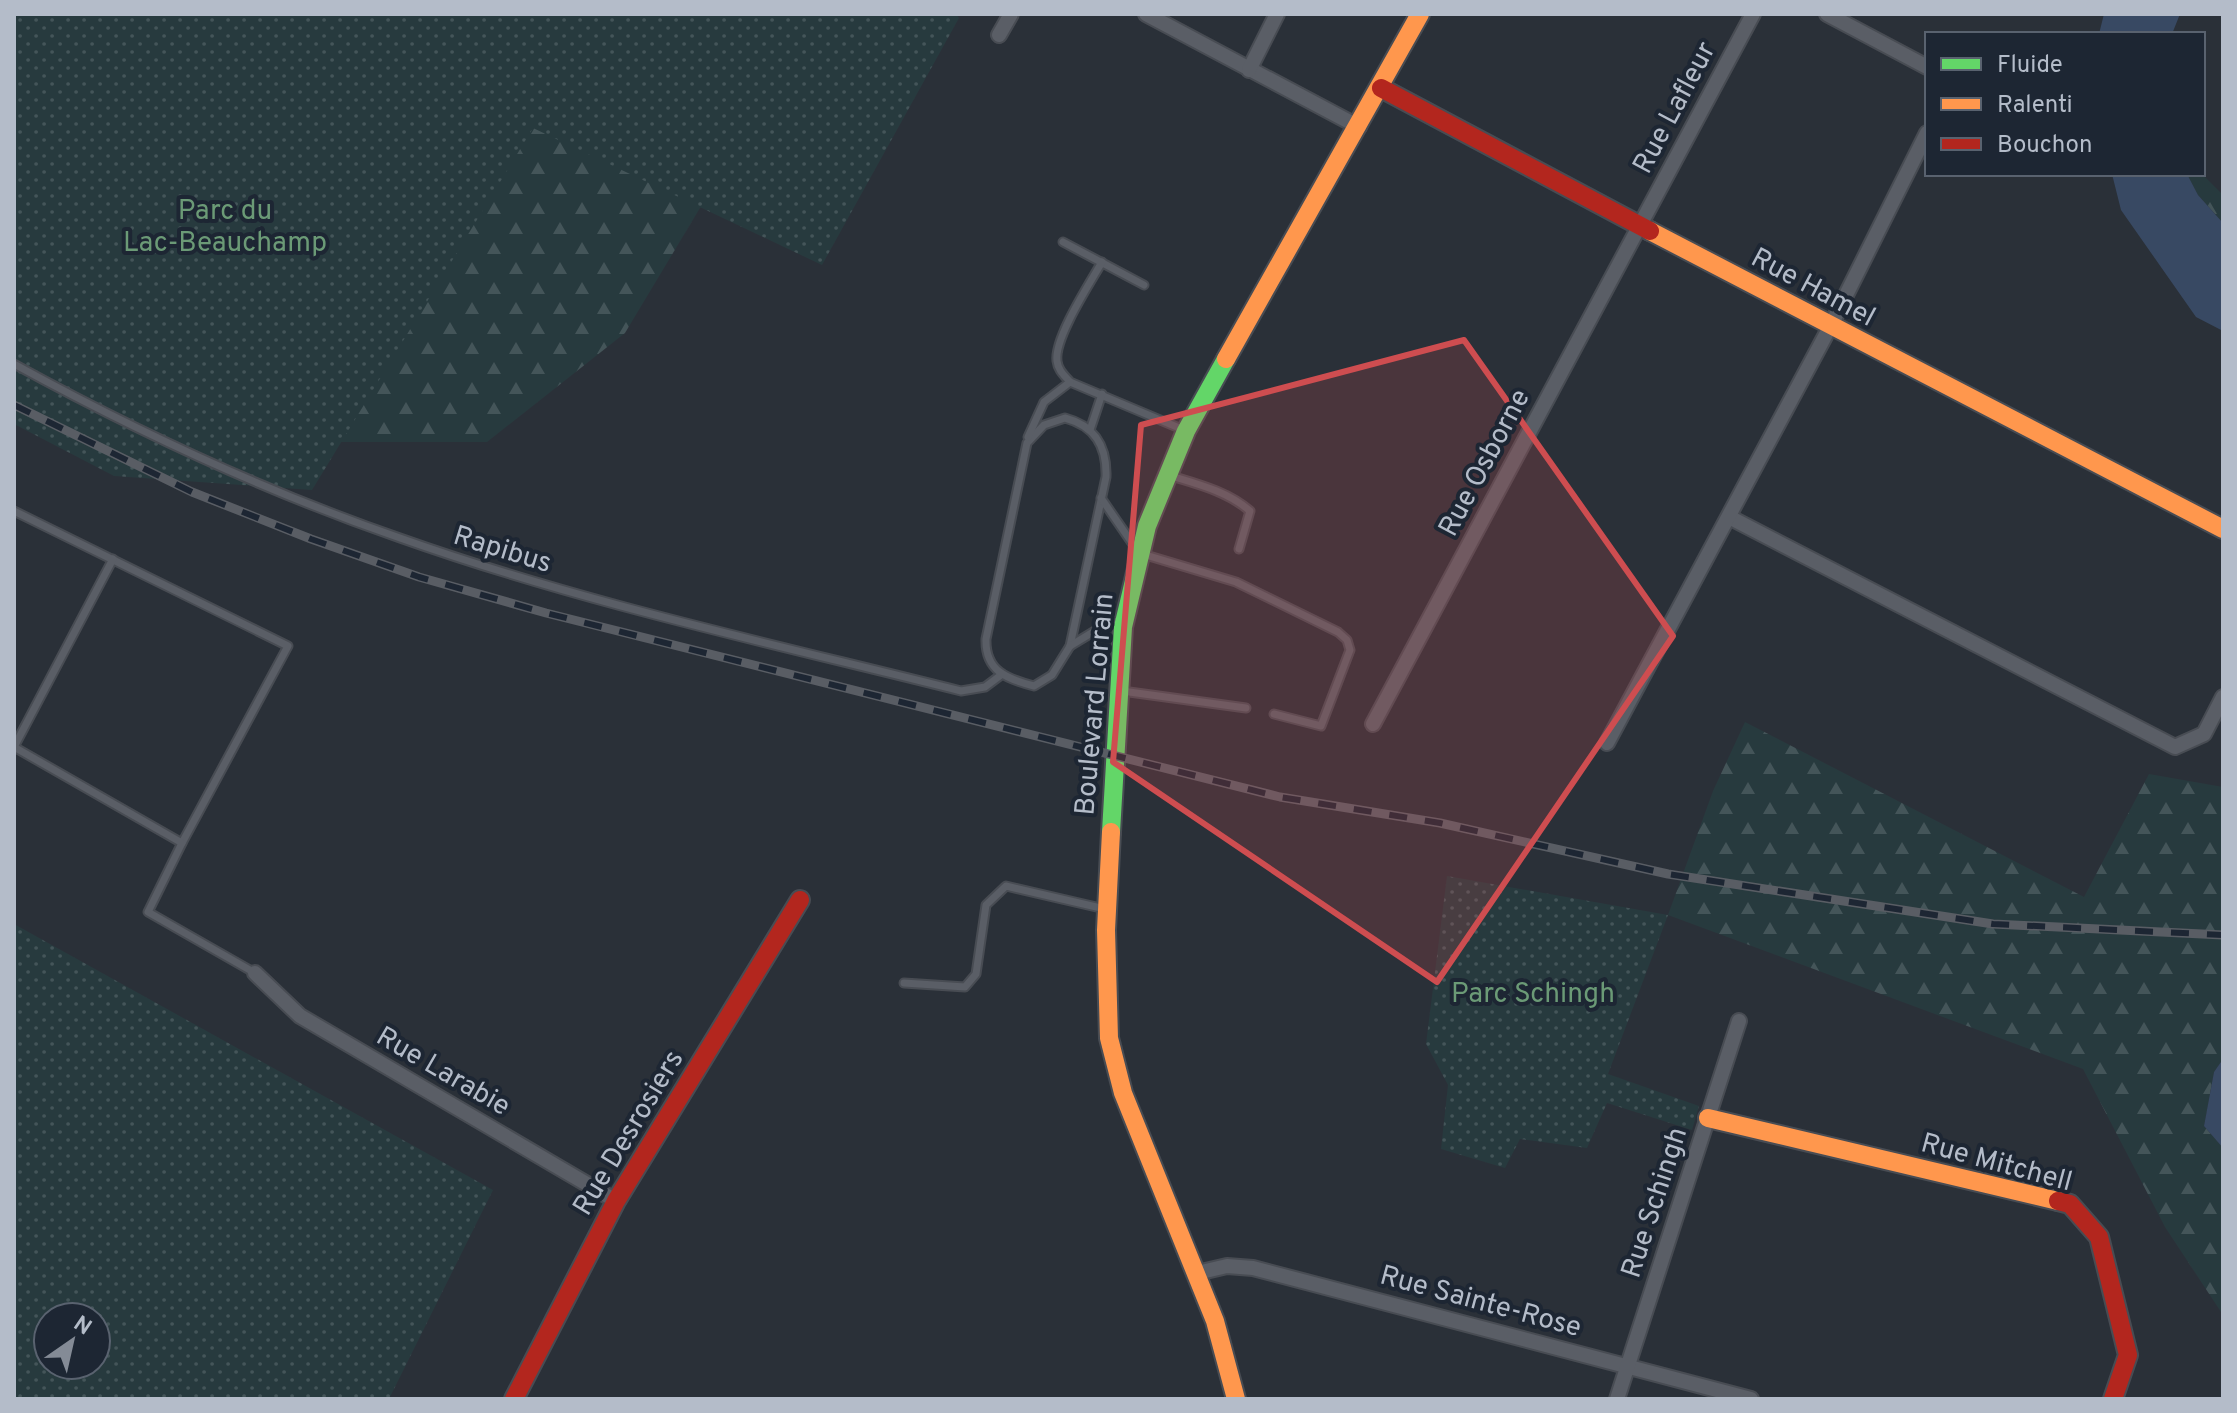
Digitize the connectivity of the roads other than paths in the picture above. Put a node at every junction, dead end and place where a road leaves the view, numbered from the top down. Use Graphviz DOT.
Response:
graph roads {
  1 [pos="1011,14"];
  2 [pos="1146,14"];
  3 [pos="1277,14"];
  4 [pos="1420,14"];
  5 [pos="1753,14"];
  6 [pos="1827,14"];
  7 [pos="999,35"];
  8 [pos="1925,66"];
  9 [pos="1249,70"];
  10 [pos="1381,88"];
  11 [pos="1359,127"];
  12 [pos="1925,137"];
  13 [pos="1638,225"];
  14 [pos="1063,242"];
  15 [pos="1102,262"];
  16 [pos="1144,285"];
  17 [pos="1830,327"];
  18 [pos="14,364"];
  19 [pos="1070,382"];
  20 [pos="1102,394"];
  21 [pos="1090,430"];
  22 [pos="1186,431"];
  23 [pos="1027,443"];
  24 [pos="1166,474"];
  25 [pos="1101,498"];
  26 [pos="14,511"];
  27 [pos="1729,517"];
  28 [pos="2223,529"];
  29 [pos="1239,549"];
  30 [pos="1139,553"];
  31 [pos="113,559"];
  32 [pos="1125,619"];
  33 [pos="1070,646"];
  34 [pos="1001,675"];
  35 [pos="1119,691"];
  36 [pos="2223,697"];
  37 [pos="1246,708"];
  38 [pos="1274,714"];
  39 [pos="1373,724"];
  40 [pos="1607,743"];
  41 [pos="14,747"];
  42 [pos="182,843"];
  43 [pos="800,900"];
  44 [pos="1107,909"];
  45 [pos="255,973"];
  46 [pos="904,983"];
  47 [pos="1739,1021"];
  48 [pos="1708,1118"];
  49 [pos="616,1201"];
  50 [pos="1197,1273"];
  51 [pos="1628,1365"];
  52 [pos="514,1399"];
  53 [pos="1236,1399"];
  54 [pos="1617,1399"];
  55 [pos="1751,1399"];
  56 [pos="2113,1399"];
  1 -- 7 [label="street"];
  2 -- 9 [label="street"];
  3 -- 9 [label="street"];
  4 -- 10 [label="street, Boulevard Lorrain"];
  5 -- 13 [label="street, Rue Lafleur"];
  6 -- 8 [label="street"];
  9 -- 11 [label="street"];
  10 -- 11 [label="street, Boulevard Lorrain"];
  10 -- 13 [label="street, Rue Hamel"];
  11 -- 22 [label="street, Boulevard Lorrain"];
  12 -- 17 [label="street"];
  13 -- 17 [label="street, Rue Hamel"];
  13 -- 39 [label="street, Rue Osborne"];
  14 -- 15 [label="lane"];
  15 -- 16 [label="lane"];
  15 -- 19 [label="lane"];
  17 -- 27 [label="street"];
  17 -- 28 [label="street, Rue Hamel"];
  18 -- 34 [label="lane, Rapibus"];
  19 -- 20 [label="lane"];
  19 -- 23 [label="lane"];
  20 -- 21 [label="lane"];
  20 -- 22 [label="lane"];
  21 -- 23 [label="lane"];
  21 -- 25 [label="lane"];
  22 -- 24 [label="street, Boulevard Lorrain"];
  23 -- 34 [label="lane"];
  24 -- 29 [label="lane"];
  24 -- 30 [label="street, Boulevard Lorrain"];
  25 -- 30 [label="lane"];
  25 -- 33 [label="lane"];
  26 -- 31 [label="lane"];
  27 -- 36 [label="street"];
  27 -- 40 [label="street"];
  30 -- 32 [label="street, Boulevard Lorrain"];
  30 -- 38 [label="lane"];
  31 -- 41 [label="lane"];
  31 -- 42 [label="lane"];
  32 -- 33 [label="lane"];
  32 -- 35 [label="street, Boulevard Lorrain"];
  33 -- 34 [label="lane"];
  35 -- 37 [label="lane"];
  35 -- 44 [label="street, Boulevard Lorrain"];
  41 -- 42 [label="lane"];
  42 -- 45 [label="lane"];
  43 -- 49 [label="street, Rue Desrosiers"];
  44 -- 46 [label="lane"];
  44 -- 50 [label="street, Boulevard Lorrain"];
  45 -- 49 [label="street, Rue Larabie"];
  47 -- 48 [label="street, Rue Schingh"];
  48 -- 51 [label="street, Rue Schingh"];
  48 -- 56 [label="street, Rue Mitchell"];
  49 -- 52 [label="street, Rue Desrosiers"];
  50 -- 51 [label="street, Rue Sainte-Rose"];
  50 -- 53 [label="street, Boulevard Lorrain"];
  51 -- 54 [label="street, Rue Schingh"];
  51 -- 55 [label="street, Rue Sainte-Rose"];
}
